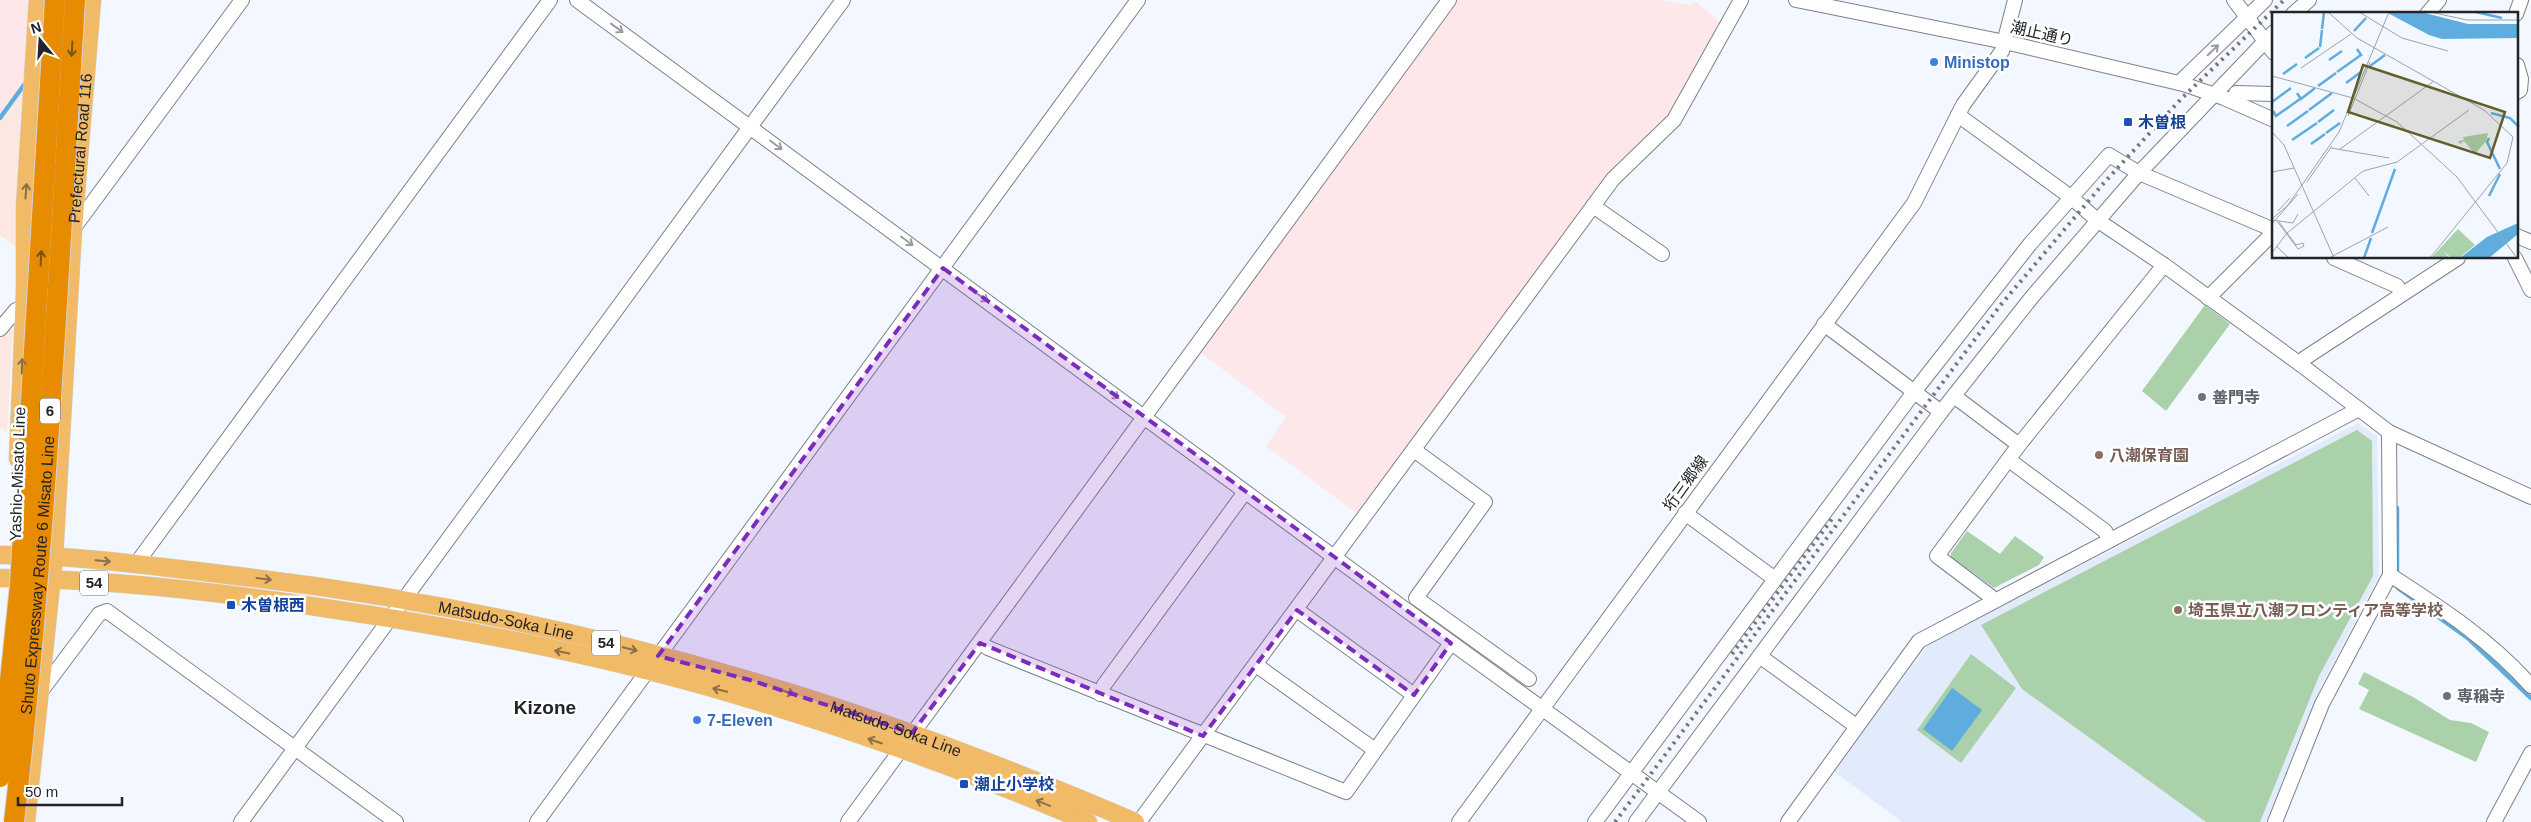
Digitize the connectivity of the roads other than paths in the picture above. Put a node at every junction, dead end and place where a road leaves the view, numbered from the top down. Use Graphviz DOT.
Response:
graph roads {
  1 [pos="38,0"];
  2 [pos="56,0"];
  3 [pos="75,0"];
  4 [pos="92,0"];
  5 [pos="242,0"];
  6 [pos="550,0"];
  7 [pos="577,0"];
  8 [pos="842,0"];
  9 [pos="1138,0"];
  10 [pos="1449,0"];
  11 [pos="1742,0"];
  12 [pos="1796,0"];
  13 [pos="2015,0"];
  14 [pos="2234,0"];
  15 [pos="2265,0"];
  16 [pos="2309,0"];
  17 [pos="2439,0"];
  18 [pos="2521,0"];
  19 [pos="2295,12"];
  20 [pos="2429,12"];
  21 [pos="2517,12"];
  22 [pos="2247,16"];
  23 [pos="2269,36"];
  24 [pos="2005,42"];
  25 [pos="2518,68"];
  26 [pos="2179,83"];
  27 [pos="2518,91"];
  28 [pos="2236,92"];
  29 [pos="2215,94"];
  30 [pos="2272,94"];
  31 [pos="1958,115"];
  32 [pos="2272,119"];
  33 [pos="750,126"];
  34 [pos="2139,173"];
  35 [pos="2072,198"];
  36 [pos="1593,206"];
  37 [pos="2097,220"];
  38 [pos="74,229"];
  39 [pos="2272,230"];
  40 [pos="2272,233"];
  41 [pos="2518,236"];
  42 [pos="2531,242"];
  43 [pos="1662,254"];
  44 [pos="2336,259"];
  45 [pos="2456,259"];
  46 [pos="2516,259"];
  47 [pos="2164,265"];
  48 [pos="943,268"];
  49 [pos="2531,290"];
  50 [pos="2402,294"];
  51 [pos="70,296"];
  52 [pos="2208,298"];
  53 [pos="24,300"];
  54 [pos="1824,324"];
  55 [pos="0,329"];
  56 [pos="66,364"];
  57 [pos="2300,364"];
  58 [pos="1914,392"];
  59 [pos="1954,396"];
  60 [pos="2359,409"];
  61 [pos="1941,412"];
  62 [pos="1144,416"];
  63 [pos="2389,432"];
  64 [pos="2020,445"];
  65 [pos="1414,450"];
  66 [pos="2009,460"];
  67 [pos="1245,492"];
  68 [pos="2531,497"];
  69 [pos="1685,513"];
  70 [pos="2110,540"];
  71 [pos="14,555"];
  72 [pos="54,557"];
  73 [pos="1335,558"];
  74 [pos="136,564"];
  75 [pos="2390,575"];
  76 [pos="6,578"];
  77 [pos="31,579"];
  78 [pos="1775,579"];
  79 [pos="52,580"];
  80 [pos="1416,598"];
  81 [pos="402,600"];
  82 [pos="1992,601"];
  83 [pos="1297,610"];
  84 [pos="1406,610"];
  85 [pos="390,618"];
  86 [pos="980,642"];
  87 [pos="1451,643"];
  88 [pos="658,656"];
  89 [pos="1761,657"];
  90 [pos="1256,665"];
  91 [pos="647,672"];
  92 [pos="1529,679"];
  93 [pos="0,684"];
  94 [pos="2531,686"];
  95 [pos="42,690"];
  96 [pos="1100,694"];
  97 [pos="1414,695"];
  98 [pos="1543,708"];
  99 [pos="1856,726"];
  100 [pos="912,733"];
  101 [pos="1203,736"];
  102 [pos="0,745"];
  103 [pos="294,749"];
  104 [pos="901,750"];
  105 [pos="1376,750"];
  106 [pos="2531,753"];
  107 [pos="33,770"];
  108 [pos="0,772"];
  109 [pos="1630,774"];
  110 [pos="0,777"];
  111 [pos="1658,792"];
  112 [pos="14,822"];
  113 [pos="26,822"];
  114 [pos="241,822"];
  115 [pos="396,822"];
  116 [pos="537,822"];
  117 [pos="848,822"];
  118 [pos="1088,822"];
  119 [pos="1135,822"];
  120 [pos="1139,822"];
  121 [pos="1459,822"];
  122 [pos="1595,822"];
  123 [pos="1636,822"];
  124 [pos="1699,822"];
  125 [pos="1788,822"];
  126 [pos="2275,822"];
  127 [pos="2494,822"];
  53 -- 1 [label="main road, one-way"];
  110 -- 2 [label="highway, Shuto Expressway Route 6 Misato Line / 6, one-way, bridge"];
  3 -- 112 [label="highway, Shuto Expressway Route 6 Misato Line / 6, one-way, bridge"];
  4 -- 38 [label="main road, Prefectural Road 116"];
  5 -- 38 [label="street"];
  6 -- 74 [label="street"];
  7 -- 33 [label="street, one-way"];
  8 -- 33 [label="street"];
  9 -- 48 [label="street"];
  10 -- 62 [label="street"];
  11 -- 36 [label="street"];
  12 -- 24 [label="street, 潮止通り"];
  13 -- 24 [label="street, 垳三郷線"];
  14 -- 22 [label="street"];
  15 -- 22 [label="street"];
  16 -- 19 [label="street"];
  17 -- 20 [label="street"];
  18 -- 21 [label="street"];
  22 -- 23 [label="street"];
  26 -- 22 [label="street, one-way"];
  23 -- 29 [label="street"];
  24 -- 26 [label="street, 潮止通り"];
  24 -- 31 [label="street, 垳三郷線"];
  25 -- 27 [label="street"];
  26 -- 29 [label="street, 潮止通り"];
  28 -- 30 [label="street"];
  29 -- 32 [label="street, 潮止通り"];
  29 -- 34 [label="street"];
  31 -- 35 [label="street"];
  31 -- 54 [label="street, 垳三郷線"];
  33 -- 48 [label="street, one-way"];
  33 -- 81 [label="street"];
  34 -- 35 [label="street"];
  34 -- 37 [label="street"];
  34 -- 39 [label="street"];
  35 -- 37 [label="street"];
  35 -- 58 [label="street"];
  36 -- 43 [label="street"];
  36 -- 65 [label="street"];
  37 -- 47 [label="street"];
  37 -- 59 [label="street"];
  38 -- 51 [label="main road, Prefectural Road 116"];
  40 -- 52 [label="street"];
  41 -- 42 [label="street"];
  44 -- 50 [label="street"];
  45 -- 50 [label="street"];
  46 -- 49 [label="street"];
  47 -- 52 [label="street"];
  47 -- 64 [label="street"];
  48 -- 62 [label="street, one-way"];
  48 -- 88 [label="street"];
  50 -- 57 [label="street"];
  51 -- 53 [label="street"];
  51 -- 56 [label="main road"];
  52 -- 57 [label="street"];
  53 -- 55 [label="street"];
  71 -- 53 [label="main road, Yashio-Misato Line, one-way"];
  54 -- 58 [label="street"];
  54 -- 69 [label="street, 垳三郷線"];
  56 -- 71 [label="main road"];
  56 -- 72 [label="main road"];
  57 -- 60 [label="street"];
  58 -- 61 [label="street"];
  58 -- 78 [label="street"];
  59 -- 61 [label="street"];
  59 -- 64 [label="street"];
  60 -- 63 [label="street"];
  60 -- 70 [label="street"];
  61 -- 89 [label="street"];
  62 -- 67 [label="street"];
  62 -- 86 [label="street"];
  63 -- 68 [label="street"];
  63 -- 75 [label="street"];
  64 -- 66 [label="street"];
  65 -- 73 [label="street"];
  65 -- 80 [label="street"];
  66 -- 70 [label="street"];
  66 -- 82 [label="street"];
  67 -- 73 [label="street"];
  67 -- 96 [label="street"];
  69 -- 78 [label="street"];
  69 -- 98 [label="street, 垳三郷線"];
  70 -- 82 [label="street"];
  71 -- 72 [label="main road, Matsudo-Soka Line / 54"];
  71 -- 76 [label="main road, Yashio-Misato Line"];
  72 -- 74 [label="main road, Matsudo-Soka Line / 54, one-way"];
  72 -- 77 [label="main road"];
  72 -- 79 [label="main road"];
  73 -- 83 [label="street"];
  73 -- 84 [label="street"];
  74 -- 81 [label="main road, Matsudo-Soka Line / 54, one-way"];
  75 -- 94 [label="street"];
  75 -- 126 [label="street"];
  76 -- 77 [label="main road, Matsudo-Soka Line / 54"];
  76 -- 93 [label="main road, Yashio-Misato Line"];
  77 -- 79 [label="main road, Matsudo-Soka Line / 54"];
  77 -- 102 [label="main road"];
  78 -- 109 [label="street"];
  79 -- 85 [label="main road, Matsudo-Soka Line / 54"];
  79 -- 95 [label="main road"];
  80 -- 84 [label="street"];
  80 -- 92 [label="street"];
  81 -- 85 [label="street"];
  81 -- 88 [label="main road, Matsudo-Soka Line / 54, one-way"];
  82 -- 99 [label="street"];
  83 -- 90 [label="street"];
  83 -- 97 [label="street"];
  84 -- 87 [label="street"];
  91 -- 85 [label="main road, Matsudo-Soka Line / 54, one-way"];
  85 -- 103 [label="street"];
  86 -- 96 [label="street"];
  86 -- 100 [label="street"];
  87 -- 97 [label="street"];
  87 -- 98 [label="street"];
  88 -- 91 [label="street"];
  88 -- 100 [label="main road, Matsudo-Soka Line / 54, one-way"];
  89 -- 99 [label="street"];
  89 -- 111 [label="street"];
  90 -- 101 [label="street"];
  90 -- 105 [label="street"];
  104 -- 91 [label="main road, Matsudo-Soka Line / 54, one-way"];
  91 -- 116 [label="street"];
  95 -- 103 [label="street"];
  95 -- 107 [label="main road"];
  96 -- 101 [label="street"];
  97 -- 105 [label="street"];
  98 -- 109 [label="street"];
  98 -- 121 [label="street, 垳三郷線"];
  99 -- 125 [label="street"];
  100 -- 104 [label="street"];
  100 -- 119 [label="main road, Matsudo-Soka Line / 54"];
  101 -- 105 [label="street"];
  101 -- 120 [label="street"];
  103 -- 114 [label="street"];
  103 -- 115 [label="street"];
  104 -- 117 [label="street"];
  118 -- 104 [label="main road, Matsudo-Soka Line / 54, one-way"];
  106 -- 127 [label="street"];
  107 -- 108 [label="street"];
  107 -- 113 [label="main road"];
  109 -- 111 [label="street"];
  109 -- 122 [label="street"];
  111 -- 123 [label="street"];
  111 -- 124 [label="street"];
}
